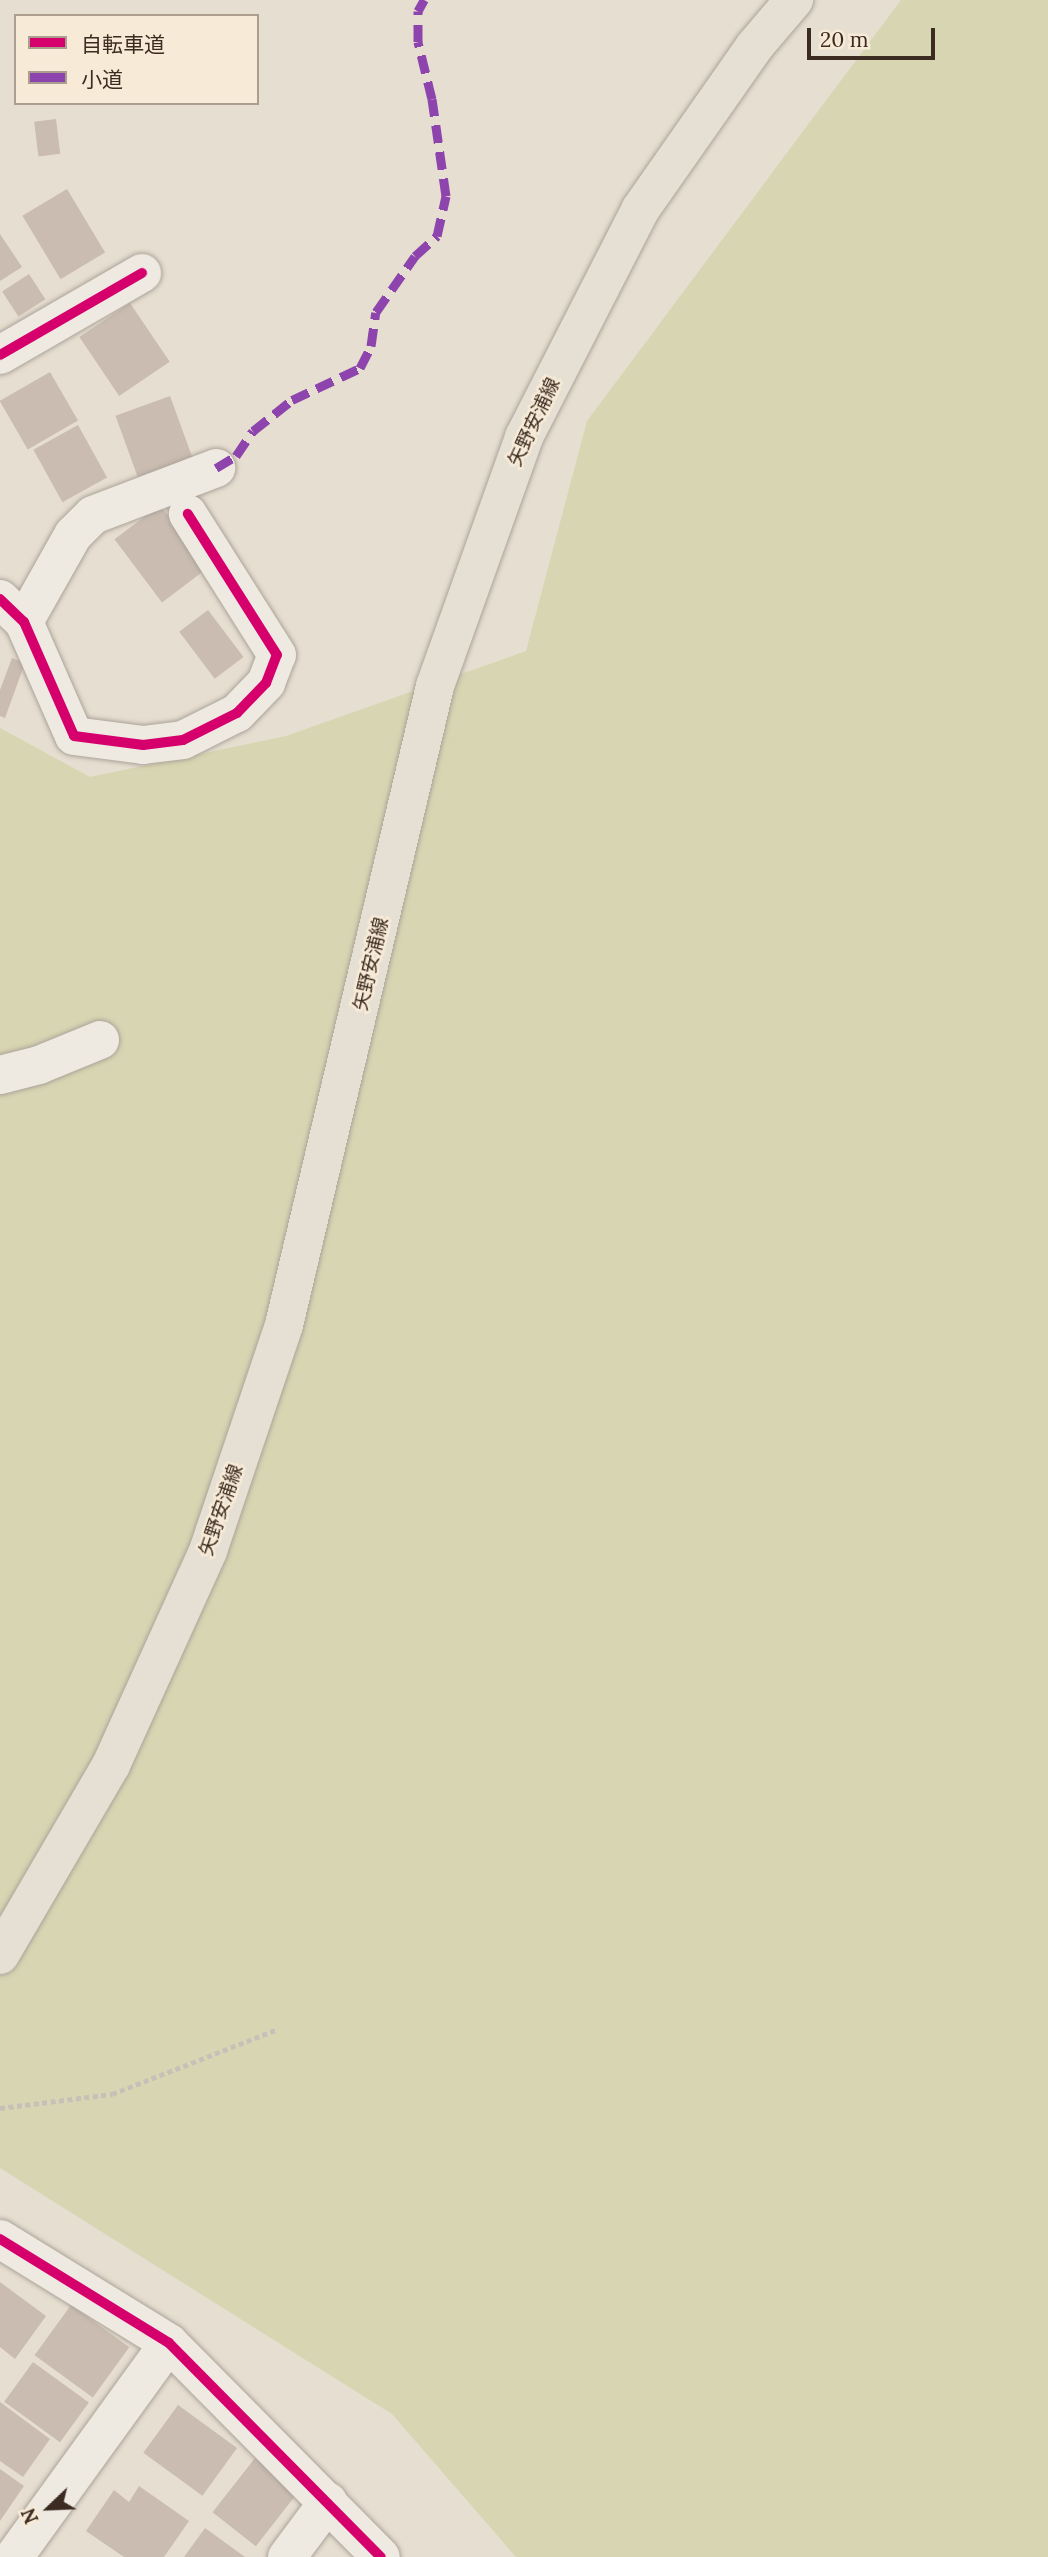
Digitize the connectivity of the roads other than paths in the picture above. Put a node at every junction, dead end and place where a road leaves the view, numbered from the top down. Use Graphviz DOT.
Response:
graph roads {
  1 [pos="794,0"];
  2 [pos="142,273"];
  3 [pos="0,355"];
  4 [pos="216,468"];
  5 [pos="188,514"];
  6 [pos="12,610"];
  7 [pos="100,1040"];
  8 [pos="0,1075"];
  9 [pos="0,1955"];
  10 [pos="0,2239"];
  11 [pos="169,2343"];
  12 [pos="328,2502"];
  13 [pos="14,2557"];
  14 [pos="287,2557"];
  15 [pos="381,2557"];
  1 -- 9 [label="main road, 矢野安浦線"];
  2 -- 3 [label="street"];
  4 -- 6 [label="street"];
  5 -- 6 [label="street"];
  7 -- 8 [label="street"];
  10 -- 11 [label="street"];
  11 -- 12 [label="street"];
  11 -- 13 [label="street"];
  12 -- 14 [label="street"];
  12 -- 15 [label="street"];
}
